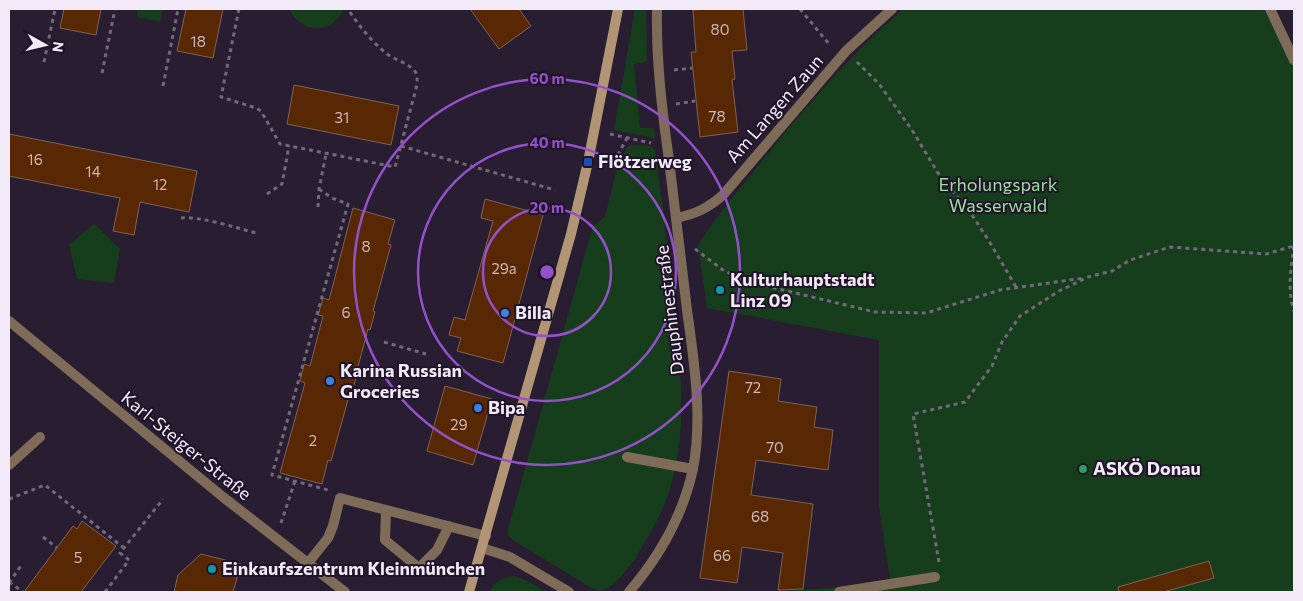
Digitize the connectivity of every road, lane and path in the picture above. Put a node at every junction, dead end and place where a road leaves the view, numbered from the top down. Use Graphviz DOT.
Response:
graph roads {
  1 [pos="55,9"];
  2 [pos="114,9"];
  3 [pos="178,9"];
  4 [pos="239,9"];
  5 [pos="348,9"];
  6 [pos="618,9"];
  7 [pos="657,9"];
  8 [pos="800,9"];
  9 [pos="892,9"];
  10 [pos="1270,9"];
  11 [pos="829,44"];
  12 [pos="846,51"];
  13 [pos="1294,60"];
  14 [pos="44,62"];
  15 [pos="692,68"];
  16 [pos="671,70"];
  17 [pos="102,73"];
  18 [pos="163,86"];
  19 [pos="695,101"];
  20 [pos="675,104"];
  21 [pos="610,134"];
  22 [pos="627,138"];
  23 [pos="655,144"];
  24 [pos="289,146"];
  25 [pos="401,146"];
  26 [pos="326,154"];
  27 [pos="610,169"];
  28 [pos="319,190"];
  29 [pos="555,190"];
  30 [pos="267,194"];
  31 [pos="318,207"];
  32 [pos="182,218"];
  33 [pos="676,218"];
  34 [pos="256,233"];
  35 [pos="1294,246"];
  36 [pos="695,248"];
  37 [pos="1088,277"];
  38 [pos="1016,288"];
  39 [pos="1294,311"];
  40 [pos="9,321"];
  41 [pos="384,342"];
  42 [pos="426,354"];
  43 [pos="40,437"];
  44 [pos="627,458"];
  45 [pos="9,465"];
  46 [pos="693,469"];
  47 [pos="295,481"];
  48 [pos="332,491"];
  49 [pos="9,499"];
  50 [pos="163,500"];
  51 [pos="386,510"];
  52 [pos="449,526"];
  53 [pos="272,535"];
  54 [pos="486,536"];
  55 [pos="43,537"];
  56 [pos="57,548"];
  57 [pos="124,548"];
  58 [pos="482,548"];
  59 [pos="308,563"];
  60 [pos="22,564"];
  61 [pos="935,577"];
  62 [pos="9,582"];
  63 [pos="107,591"];
  64 [pos="634,591"];
  65 [pos="23,592"];
  66 [pos="345,592"];
  67 [pos="469,592"];
  68 [pos="569,592"];
  69 [pos="840,592"];
  1 -- 14 [label="path"];
  2 -- 17 [label="path"];
  3 -- 18 [label="path"];
  4 -- 24 [label="path"];
  5 -- 25 [label="path"];
  6 -- 54 [label="main road"];
  7 -- 33 [label="street, Dauphinestraße"];
  8 -- 11 [label="path"];
  9 -- 12 [label="street, Am Langen Zaun"];
  10 -- 13 [label="street"];
  12 -- 33 [label="street, Am Langen Zaun"];
  12 -- 38 [label="path"];
  15 -- 16 [label="path"];
  19 -- 20 [label="path"];
  21 -- 22 [label="path"];
  22 -- 23 [label="path"];
  22 -- 27 [label="path"];
  24 -- 26 [label="path"];
  24 -- 30 [label="path"];
  25 -- 26 [label="path"];
  25 -- 29 [label="path"];
  26 -- 28 [label="path"];
  28 -- 31 [label="path"];
  28 -- 47 [label="path"];
  32 -- 34 [label="path"];
  33 -- 46 [label="street, Dauphinestraße"];
  35 -- 37 [label="path"];
  35 -- 39 [label="path"];
  36 -- 38 [label="path"];
  37 -- 38 [label="path"];
  37 -- 61 [label="path"];
  40 -- 53 [label="street, Karl-Steiger-Straße"];
  41 -- 42 [label="path"];
  43 -- 45 [label="street"];
  44 -- 46 [label="street"];
  46 -- 64 [label="street, Dauphinestraße"];
  47 -- 48 [label="path"];
  47 -- 53 [label="path"];
  49 -- 57 [label="path"];
  50 -- 57 [label="path"];
  51 -- 52 [label="street"];
  51 -- 52 [label="street"];
  51 -- 59 [label="street"];
  52 -- 54 [label="street"];
  53 -- 59 [label="street, Karl-Steiger-Straße"];
  54 -- 58 [label="main road"];
  55 -- 56 [label="path"];
  57 -- 63 [label="path"];
  58 -- 67 [label="main road"];
  58 -- 68 [label="street"];
  59 -- 66 [label="street, Karl-Steiger-Straße"];
  60 -- 62 [label="path"];
  61 -- 69 [label="street"];
  62 -- 65 [label="path"];
}
